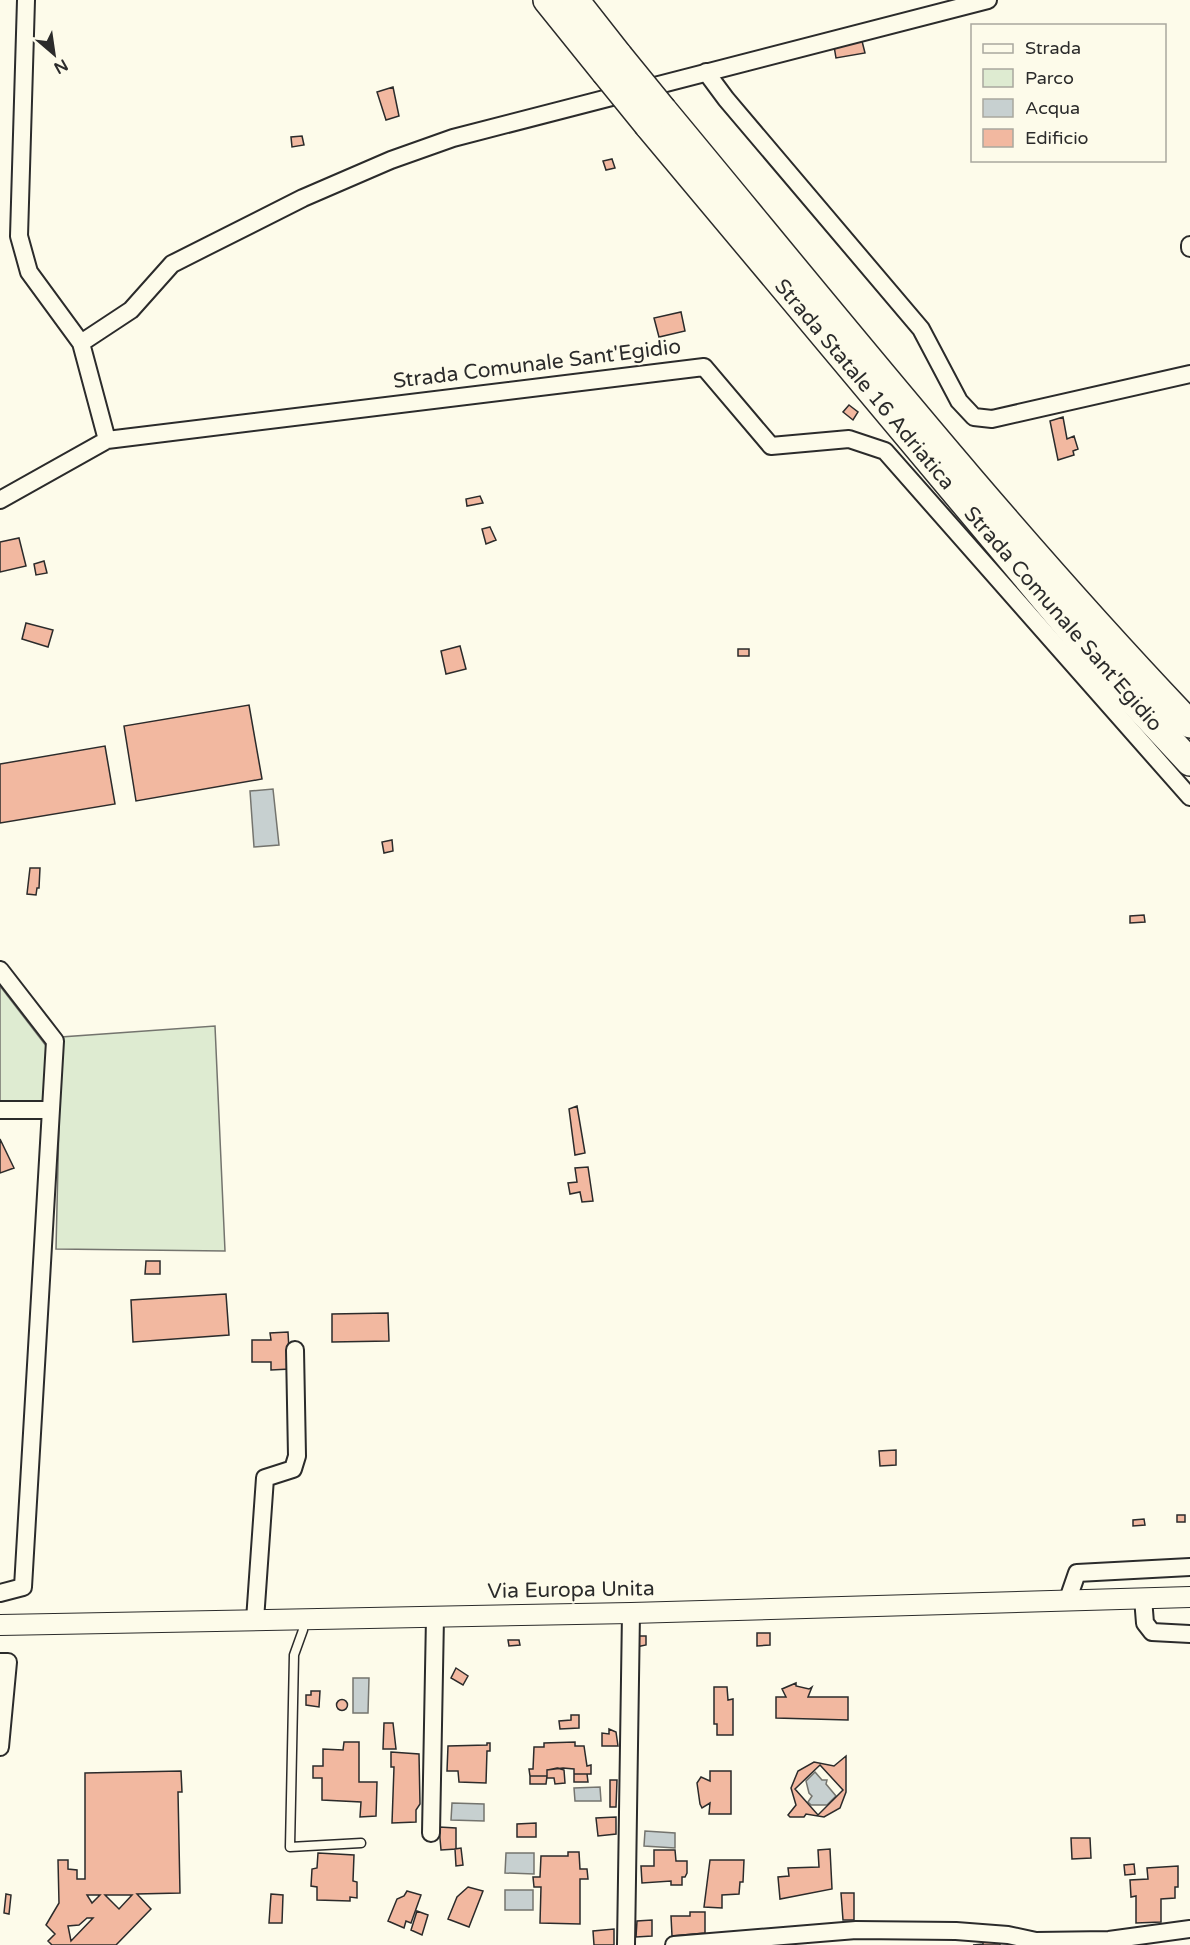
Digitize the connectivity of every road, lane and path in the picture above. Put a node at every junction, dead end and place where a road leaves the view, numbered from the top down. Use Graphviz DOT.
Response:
graph roads {
  1 [pos="26,0"];
  2 [pos="548,0"];
  3 [pos="574,0"];
  4 [pos="988,0"];
  5 [pos="612,64"];
  6 [pos="706,72"];
  7 [pos="655,118"];
  8 [pos="81,343"];
  9 [pos="1190,374"];
  10 [pos="107,440"];
  11 [pos="0,500"];
  12 [pos="1190,724"];
  13 [pos="1190,762"];
  14 [pos="1190,797"];
  15 [pos="0,969"];
  16 [pos="0,1110"];
  17 [pos="51,1110"];
  18 [pos="295,1350"];
  19 [pos="1190,1567"];
  20 [pos="1190,1583"];
  21 [pos="0,1593"];
  22 [pos="1190,1597"];
  23 [pos="1143,1598"];
  24 [pos="1068,1599"];
  25 [pos="630,1613"];
  26 [pos="435,1617"];
  27 [pos="255,1620"];
  28 [pos="303,1620"];
  29 [pos="0,1625"];
  30 [pos="1190,1634"];
  31 [pos="0,1662"];
  32 [pos="0,1747"];
  33 [pos="431,1833"];
  34 [pos="361,1843"];
  35 [pos="1190,1929"];
  36 [pos="870,1938"];
  37 [pos="626,1945"];
  38 [pos="674,1945"];
  1 -- 8 [label="street"];
  2 -- 5 [label="highway, Strada Statale 16 Adriatica"];
  3 -- 5 [label="highway, Strada Statale 16 Adriatica"];
  4 -- 6 [label="street"];
  5 -- 7 [label="highway, Strada Statale 16 Adriatica, bridge"];
  6 -- 8 [label="street"];
  6 -- 9 [label="street"];
  7 -- 12 [label="highway, Strada Statale 16 Adriatica"];
  7 -- 13 [label="highway, Strada Statale 16 Adriatica"];
  8 -- 10 [label="street"];
  10 -- 11 [label="street, Strada Comunale Sant'Egidio"];
  10 -- 14 [label="street, Strada Comunale Sant'Egidio"];
  15 -- 17 [label="street"];
  16 -- 17 [label="street"];
  17 -- 21 [label="street"];
  18 -- 27 [label="street"];
  19 -- 24 [label="street"];
  20 -- 23 [label="street"];
  22 -- 23 [label="street, Via Europa Unita"];
  23 -- 24 [label="street, Via Europa Unita"];
  23 -- 30 [label="street"];
  24 -- 25 [label="street, Via Europa Unita"];
  25 -- 26 [label="street, Via Europa Unita"];
  25 -- 37 [label="street"];
  26 -- 28 [label="street, Via Europa Unita"];
  26 -- 33 [label="street"];
  27 -- 28 [label="street, Via Europa Unita"];
  27 -- 29 [label="street, Via Europa Unita"];
  28 -- 34 [label="lane"];
  31 -- 32 [label="street"];
  35 -- 36 [label="street"];
  36 -- 38 [label="street"];
}
